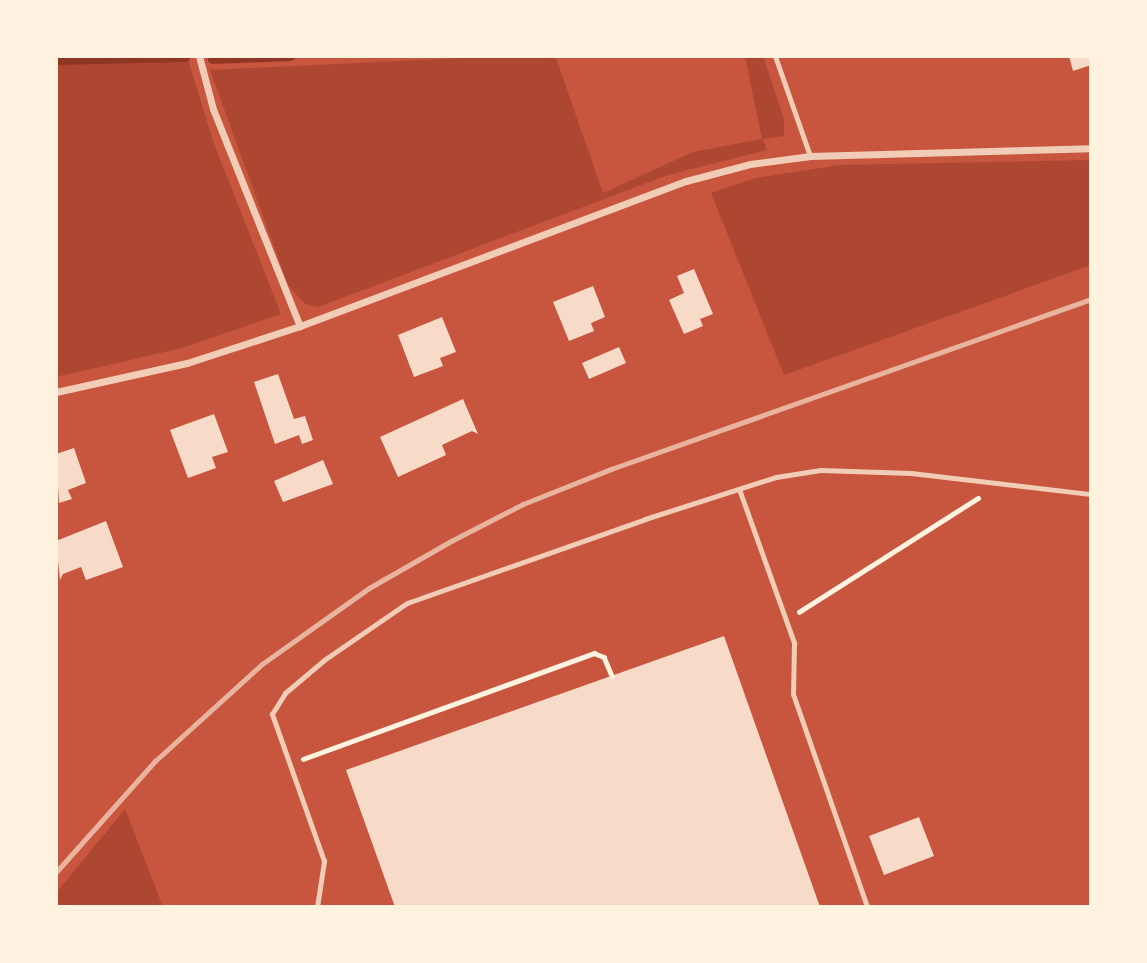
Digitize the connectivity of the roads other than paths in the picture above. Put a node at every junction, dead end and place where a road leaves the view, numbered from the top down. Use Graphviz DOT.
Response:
graph roads {
  1 [pos="199,56"];
  2 [pos="775,56"];
  3 [pos="1091,148"];
  4 [pos="810,156"];
  5 [pos="300,326"];
  6 [pos="56,392"];
  7 [pos="739,489"];
  8 [pos="1091,494"];
  9 [pos="317,907"];
  10 [pos="867,907"];
  1 -- 5 [label="street"];
  2 -- 4 [label="lane"];
  3 -- 4 [label="street"];
  4 -- 5 [label="street"];
  5 -- 6 [label="street"];
  7 -- 8 [label="lane"];
  7 -- 9 [label="lane"];
  7 -- 10 [label="lane"];
}
